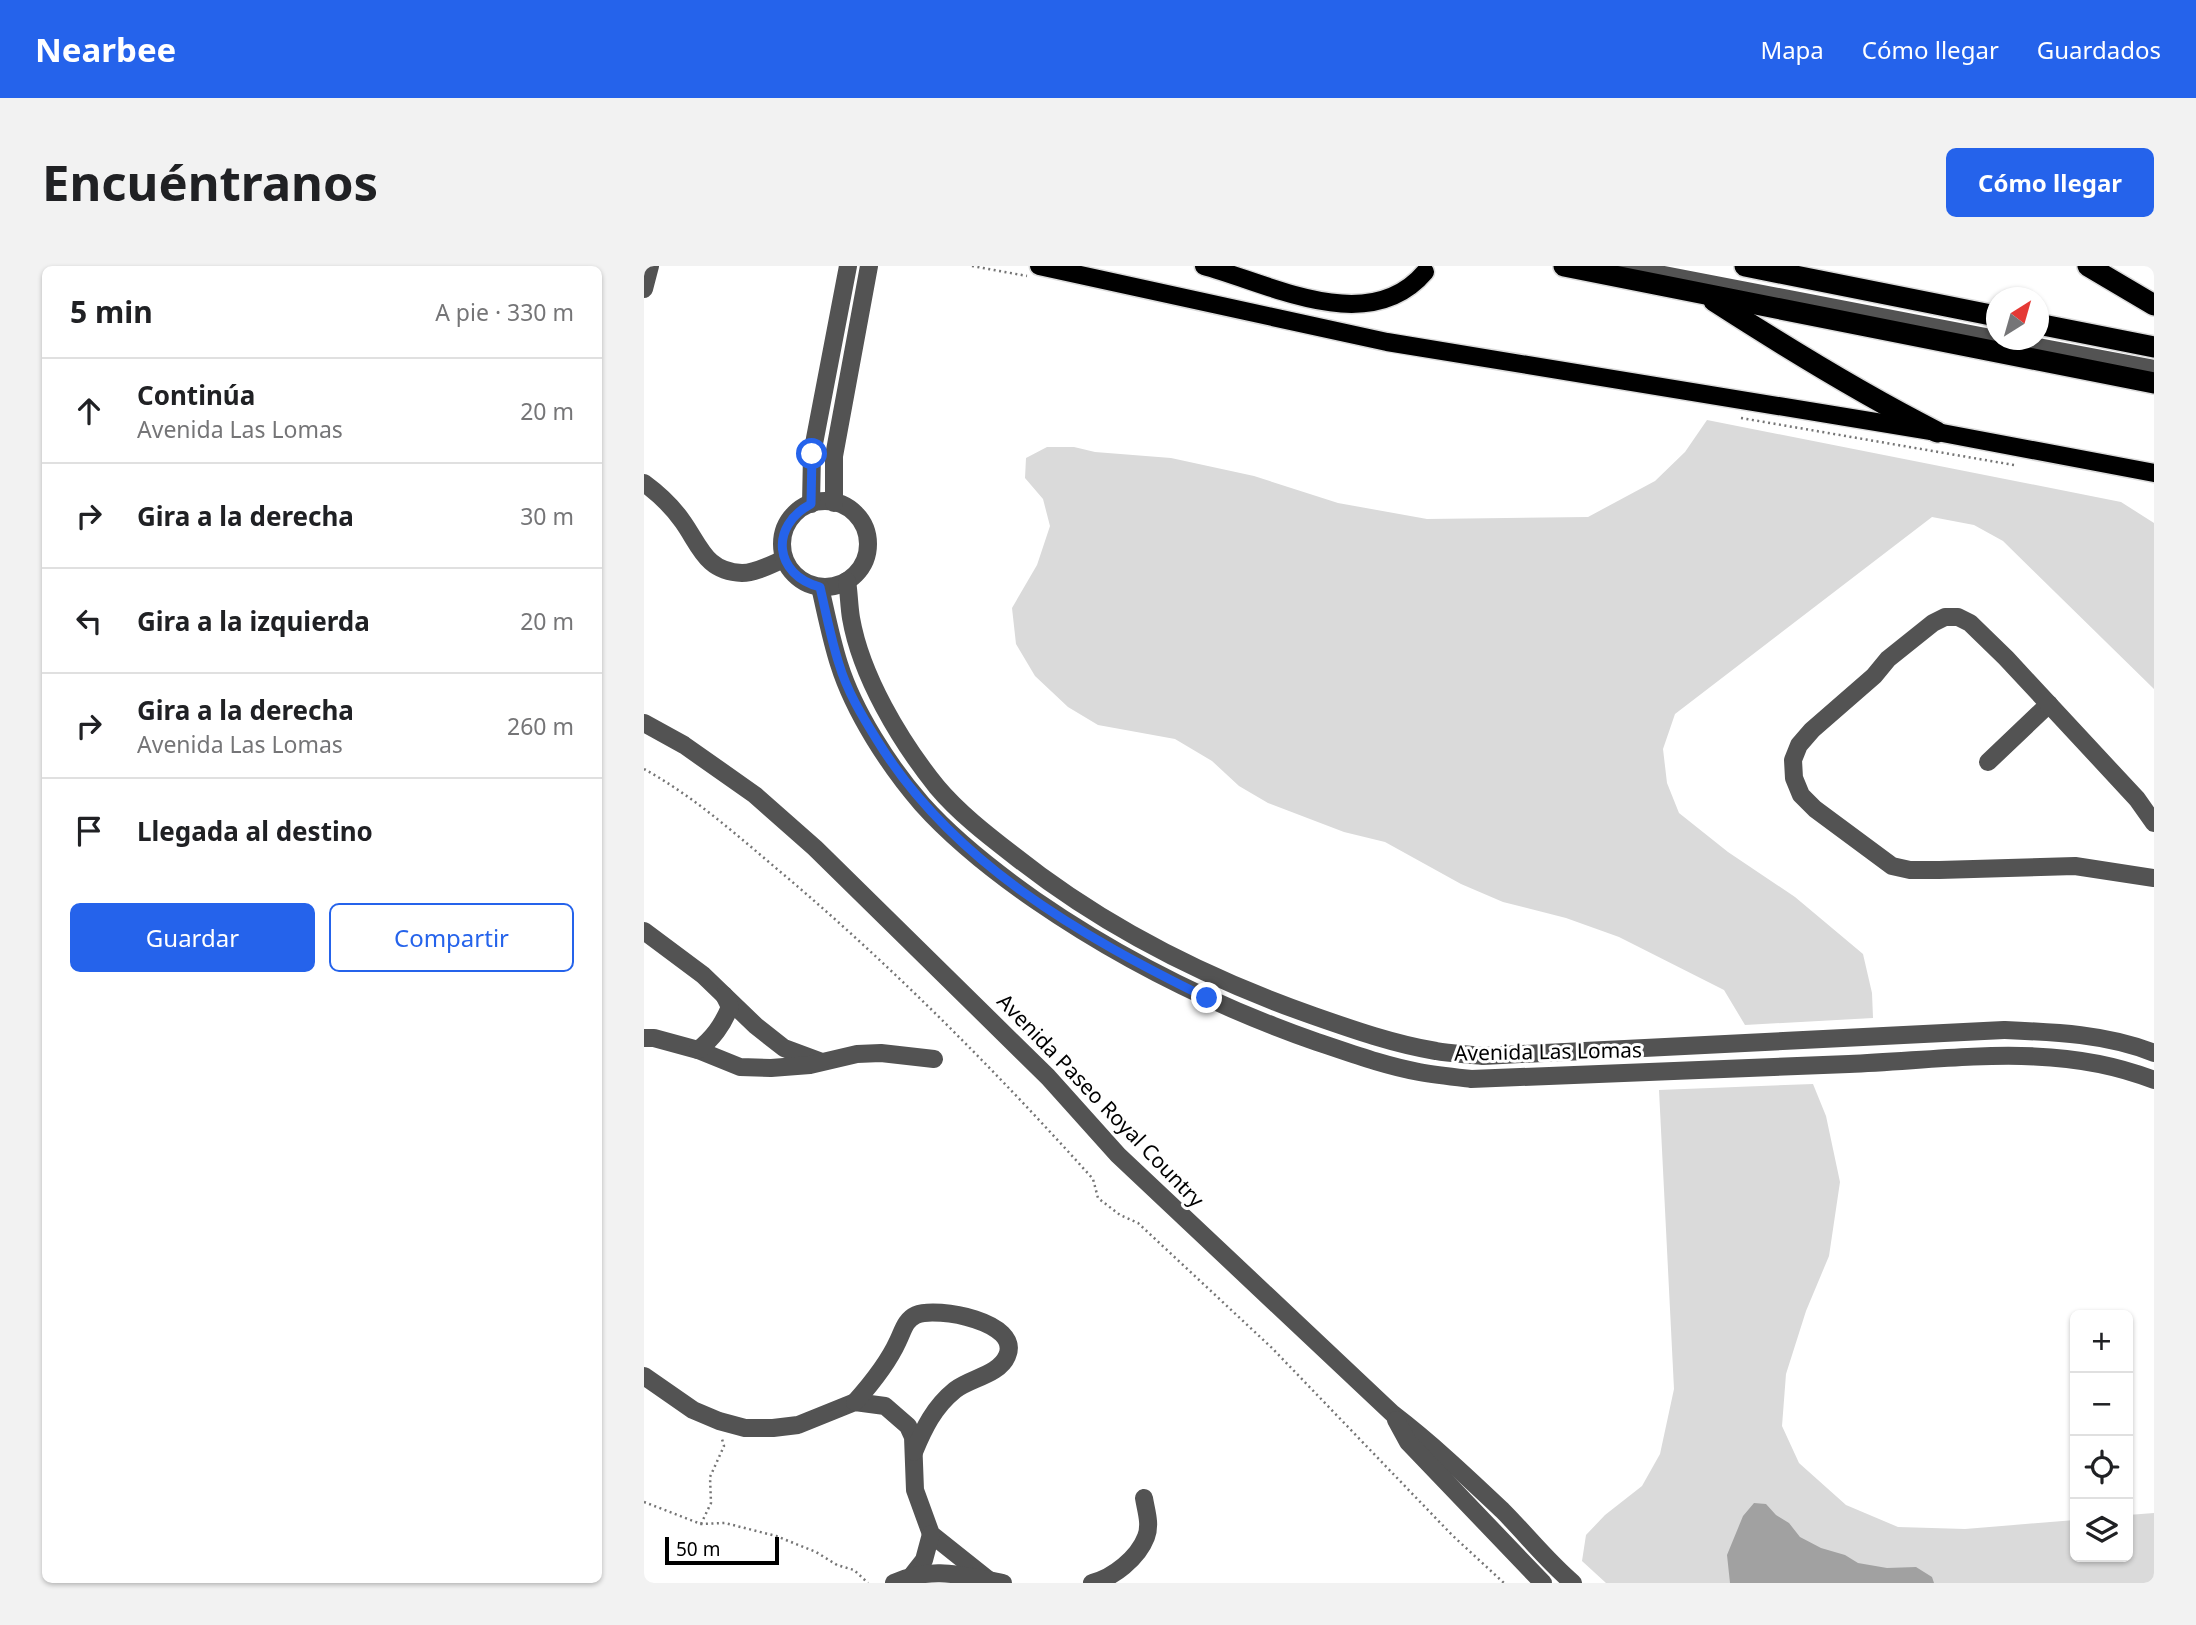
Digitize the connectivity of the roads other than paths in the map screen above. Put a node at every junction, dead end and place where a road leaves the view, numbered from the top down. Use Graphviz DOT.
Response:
graph roads {
  1 [pos="650,266"];
  2 [pos="848,266"];
  3 [pos="869,266"];
  4 [pos="1039,266"];
  5 [pos="1204,266"];
  6 [pos="1564,266"];
  7 [pos="1617,266"];
  8 [pos="1681,266"];
  9 [pos="1745,266"];
  10 [pos="2088,266"];
  11 [pos="1425,272"];
  12 [pos="644,289"];
  13 [pos="1704,294"];
  14 [pos="2154,306"];
  15 [pos="1986,314"];
  16 [pos="1986,326"];
  17 [pos="2049,326"];
  18 [pos="1986,337"];
  19 [pos="2049,338"];
  20 [pos="2154,347"];
  21 [pos="2049,349"];
  22 [pos="2154,359"];
  23 [pos="2154,369"];
  24 [pos="2154,383"];
  25 [pos="1937,432"];
  26 [pos="2154,472"];
  27 [pos="644,483"];
  28 [pos="834,503"];
  29 [pos="811,504"];
  30 [pos="785,559"];
  31 [pos="847,581"];
  32 [pos="820,587"];
  33 [pos="2049,705"];
  34 [pos="644,723"];
  35 [pos="1988,762"];
  36 [pos="2154,823"];
  37 [pos="2154,878"];
  38 [pos="644,931"];
  39 [pos="724,995"];
  40 [pos="2004,1030"];
  41 [pos="644,1038"];
  42 [pos="698,1050"];
  43 [pos="2154,1053"];
  44 [pos="2007,1054"];
  45 [pos="934,1059"];
  46 [pos="822,1062"];
  47 [pos="2154,1080"];
  48 [pos="644,1376"];
  49 [pos="855,1402"];
  50 [pos="1393,1414"];
  51 [pos="914,1452"];
  52 [pos="1144,1498"];
  53 [pos="931,1534"];
  54 [pos="913,1574"];
  55 [pos="997,1582"];
  56 [pos="894,1583"];
  57 [pos="1092,1583"];
  58 [pos="1544,1583"];
  59 [pos="1573,1583"];
  1 -- 12 [label="street"];
  2 -- 29 [label="street"];
  3 -- 28 [label="street"];
  4 -- 25 [label="main road"];
  5 -- 11 [label="main road"];
  6 -- 13 [label="highway"];
  7 -- 18 [label="street"];
  8 -- 16 [label="street"];
  9 -- 15 [label="highway"];
  10 -- 14 [label="highway"];
  13 -- 24 [label="highway"];
  13 -- 25 [label="highway"];
  17 -- 20 [label="highway"];
  19 -- 22 [label="street"];
  21 -- 23 [label="street"];
  25 -- 26 [label="main road"];
  27 -- 30 [label="street"];
  28 -- 29 [label="street"];
  28 -- 31 [label="street"];
  29 -- 30 [label="street"];
  30 -- 32 [label="street"];
  31 -- 32 [label="street"];
  31 -- 40 [label="street, Avenida Las Lomas"];
  32 -- 44 [label="street, Avenida Las Lomas"];
  33 -- 35 [label="street"];
  33 -- 36 [label="street"];
  33 -- 37 [label="street"];
  34 -- 50 [label="street, Avenida Paseo Royal Country"];
  38 -- 39 [label="street"];
  39 -- 42 [label="street"];
  39 -- 46 [label="street"];
  40 -- 43 [label="street, Avenida Las Lomas"];
  40 -- 44 [label="street"];
  41 -- 42 [label="street"];
  42 -- 46 [label="street"];
  44 -- 47 [label="street, Avenida Las Lomas"];
  45 -- 46 [label="street"];
  48 -- 49 [label="street"];
  49 -- 51 [label="street"];
  49 -- 51 [label="street"];
  50 -- 58 [label="street"];
  50 -- 59 [label="street, Avenida Paseo Royal Country"];
  51 -- 53 [label="street"];
  52 -- 57 [label="street"];
  53 -- 54 [label="street"];
  53 -- 55 [label="street"];
  54 -- 55 [label="street"];
  54 -- 56 [label="street"];
}
